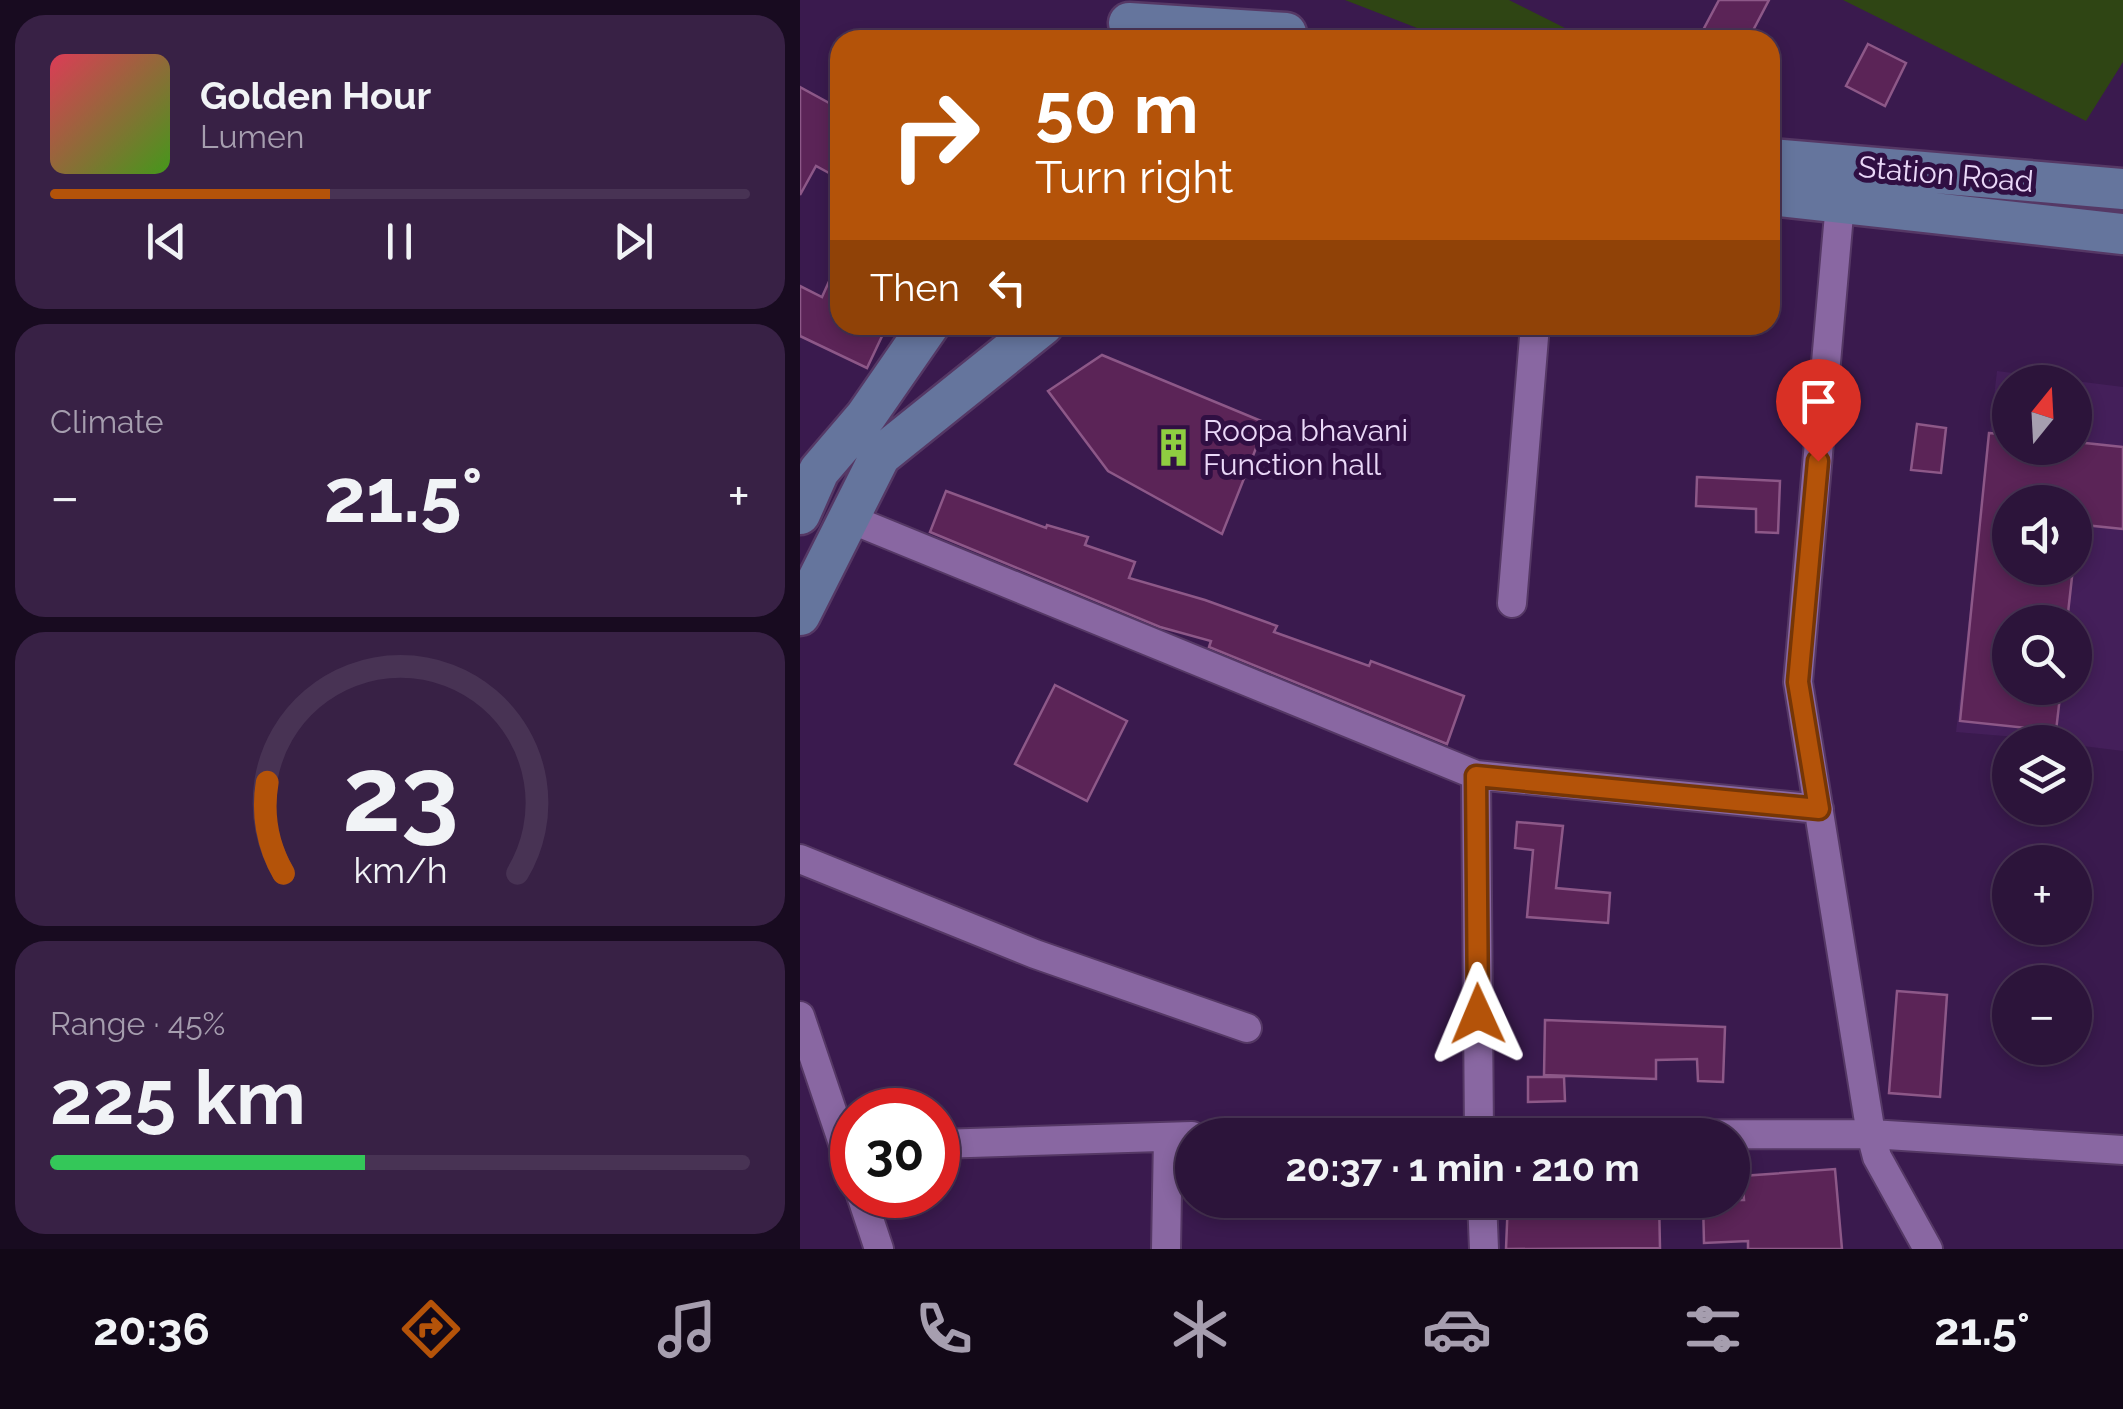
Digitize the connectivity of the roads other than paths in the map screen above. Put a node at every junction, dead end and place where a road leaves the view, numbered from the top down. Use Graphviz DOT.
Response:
graph roads {
  1 [pos="1260,0"];
  2 [pos="1131,21"];
  3 [pos="1220,30"];
  4 [pos="1284,30"];
  5 [pos="1780,160"];
  6 [pos="2123,190"];
  7 [pos="1780,196"];
  8 [pos="1840,203"];
  9 [pos="2123,234"];
  10 [pos="923,335"];
  11 [pos="1031,335"];
  12 [pos="1534,335"];
  13 [pos="800,514"];
  14 [pos="848,518"];
  15 [pos="1512,603"];
  16 [pos="800,615"];
  17 [pos="1476,776"];
  18 [pos="1819,809"];
  19 [pos="800,859"];
  20 [pos="800,1016"];
  21 [pos="1247,1028"];
  22 [pos="830,1099"];
  23 [pos="1479,1118"];
  24 [pos="1750,1134"];
  25 [pos="1870,1134"];
  26 [pos="1175,1136"];
  27 [pos="960,1143"];
  28 [pos="2123,1150"];
  29 [pos="1175,1176"];
  30 [pos="869,1218"];
  31 [pos="1483,1218"];
  32 [pos="879,1249"];
  33 [pos="1166,1249"];
  34 [pos="1484,1249"];
  35 [pos="1928,1249"];
  1 -- 4 [label="main road"];
  2 -- 3 [label="main road"];
  5 -- 6 [label="main road, Station Road"];
  7 -- 8 [label="main road"];
  8 -- 9 [label="main road"];
  8 -- 18 [label="street"];
  10 -- 13 [label="main road"];
  11 -- 14 [label="main road"];
  12 -- 15 [label="street"];
  14 -- 16 [label="main road"];
  14 -- 17 [label="street"];
  17 -- 18 [label="street"];
  17 -- 23 [label="street"];
  18 -- 25 [label="street"];
  19 -- 21 [label="street"];
  20 -- 22 [label="street"];
  24 -- 25 [label="street"];
  25 -- 28 [label="street"];
  25 -- 35 [label="street"];
  26 -- 27 [label="street"];
  29 -- 33 [label="street"];
  30 -- 32 [label="street"];
  31 -- 34 [label="street"];
}
